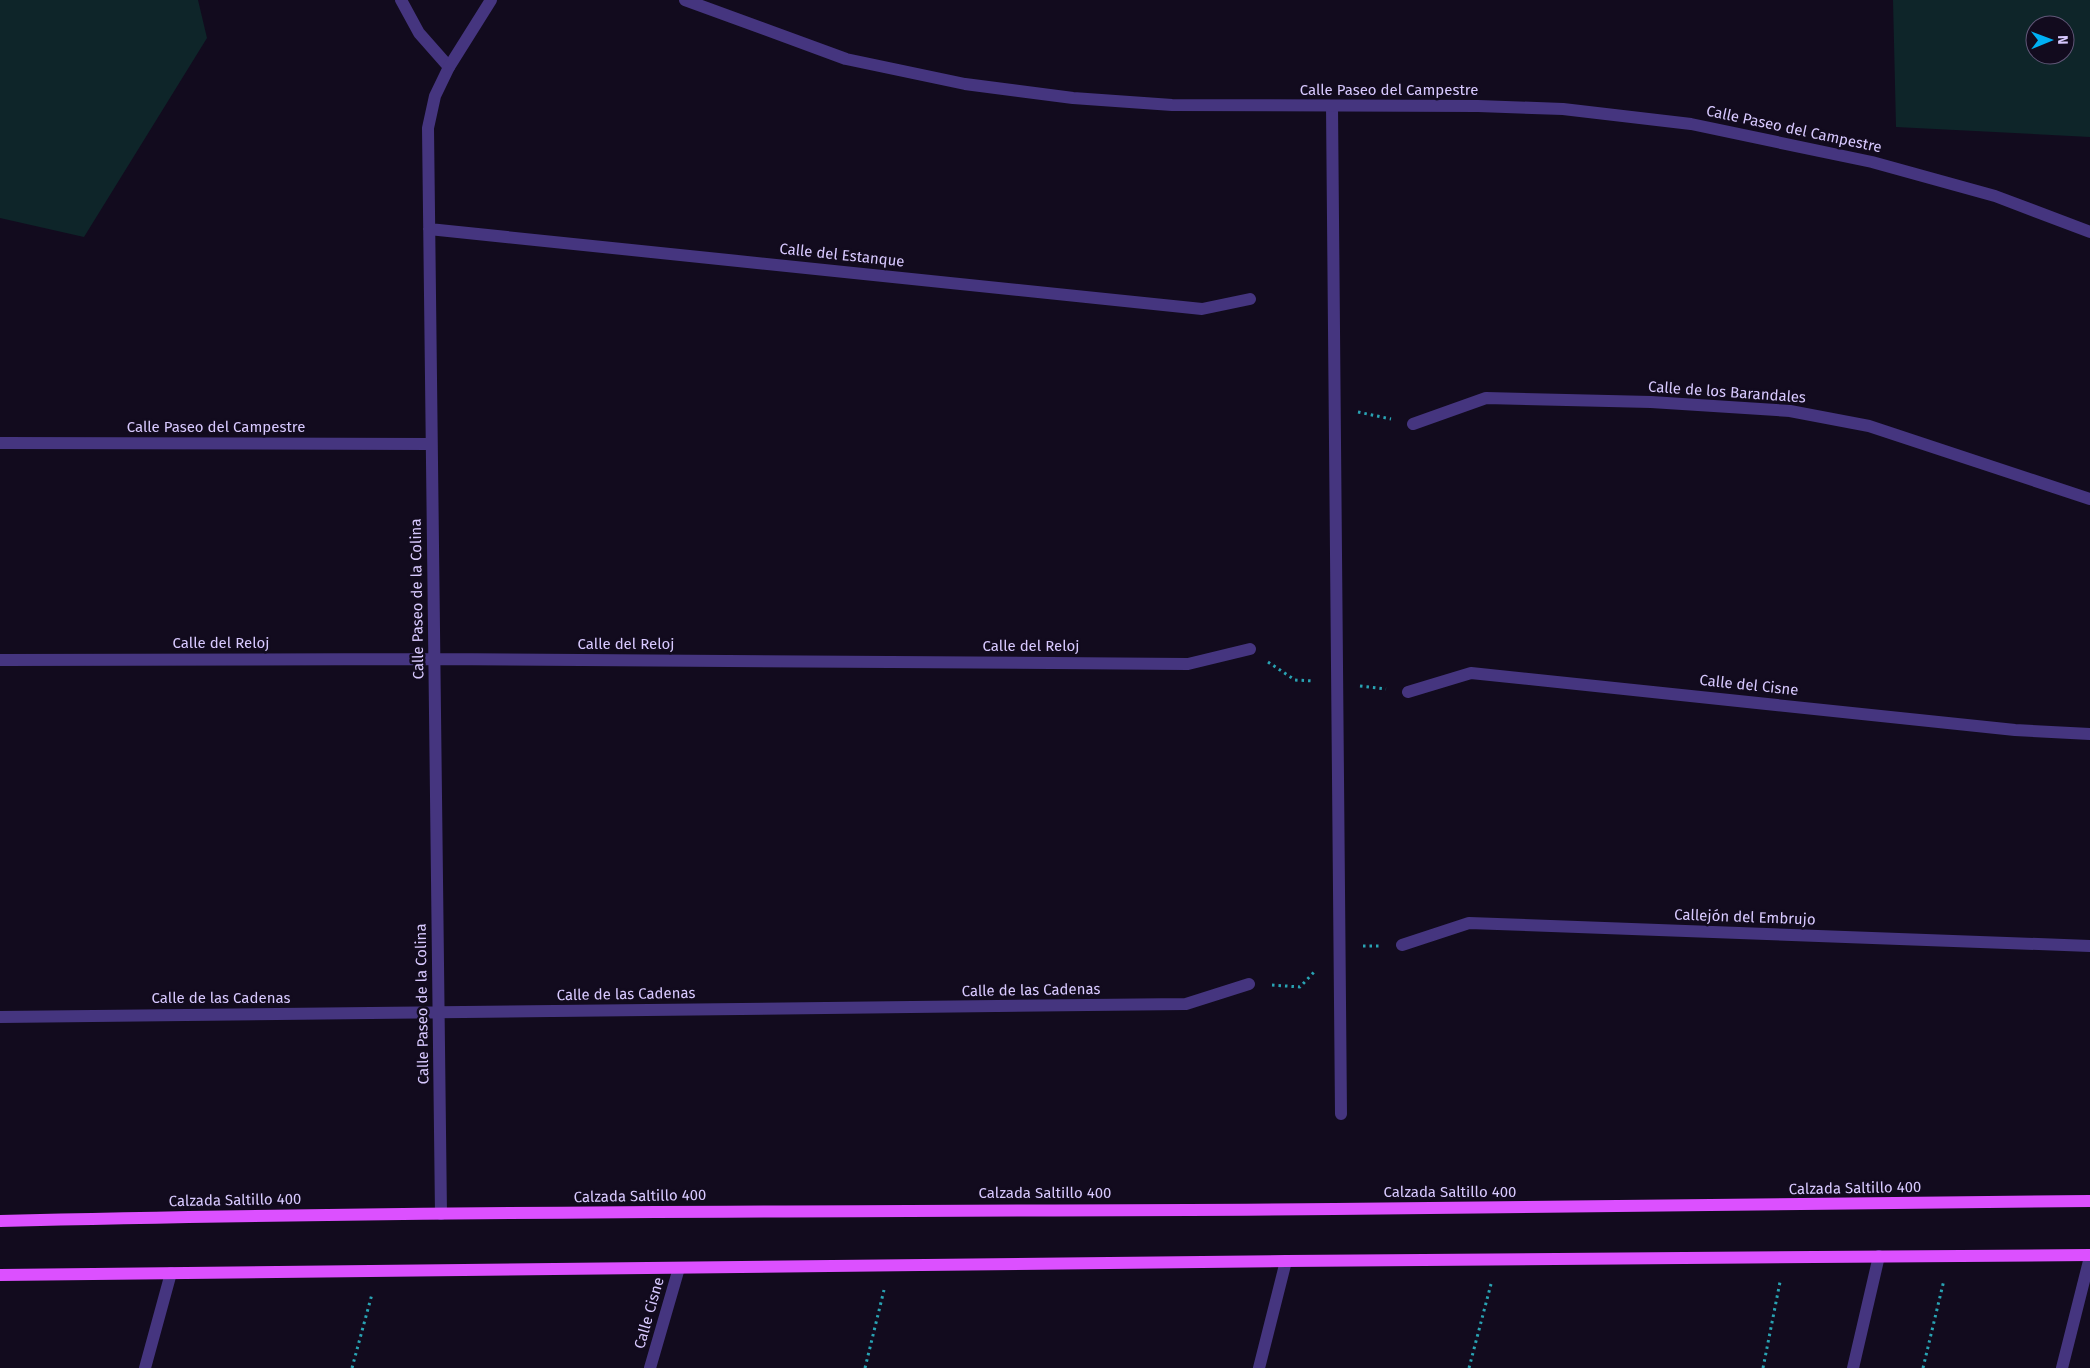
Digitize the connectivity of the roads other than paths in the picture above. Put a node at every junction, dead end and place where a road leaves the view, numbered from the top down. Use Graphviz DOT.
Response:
graph roads {
  1 [pos="401,0"];
  2 [pos="491,0"];
  3 [pos="686,0"];
  4 [pos="449,67"];
  5 [pos="1332,106"];
  6 [pos="429,229"];
  7 [pos="2090,232"];
  8 [pos="1250,299"];
  9 [pos="1413,424"];
  10 [pos="0,443"];
  11 [pos="432,444"];
  12 [pos="2090,499"];
  13 [pos="1250,649"];
  14 [pos="434,659"];
  15 [pos="0,660"];
  16 [pos="1408,692"];
  17 [pos="2090,734"];
  18 [pos="1402,945"];
  19 [pos="2090,946"];
  20 [pos="1249,984"];
  21 [pos="439,1013"];
  22 [pos="0,1017"];
  23 [pos="1341,1114"];
  24 [pos="2090,1201"];
  25 [pos="441,1214"];
  26 [pos="0,1221"];
  27 [pos="1879,1256"];
  28 [pos="2090,1256"];
  29 [pos="1286,1261"];
  30 [pos="679,1268"];
  31 [pos="172,1273"];
  32 [pos="0,1275"];
  33 [pos="145,1368"];
  34 [pos="650,1368"];
  35 [pos="1259,1368"];
  36 [pos="1853,1368"];
  37 [pos="2062,1368"];
  1 -- 4 [label="street"];
  2 -- 4 [label="street, Calle Paseo de la Colina"];
  3 -- 5 [label="street, Calle Paseo del Campestre"];
  4 -- 6 [label="street, Calle Paseo de la Colina"];
  5 -- 7 [label="street, Calle Paseo del Campestre"];
  5 -- 23 [label="street"];
  6 -- 8 [label="street, Calle del Estanque"];
  6 -- 11 [label="street, Calle Paseo de la Colina"];
  9 -- 12 [label="street, Calle de los Barandales"];
  10 -- 11 [label="street, Calle Paseo del Campestre"];
  11 -- 14 [label="street, Calle Paseo de la Colina"];
  13 -- 14 [label="street, Calle del Reloj"];
  14 -- 15 [label="street, Calle del Reloj"];
  14 -- 21 [label="street, Calle Paseo de la Colina"];
  16 -- 17 [label="street, Calle del Cisne"];
  18 -- 19 [label="street, Callejón del Embrujo"];
  20 -- 21 [label="street, Calle de las Cadenas"];
  21 -- 22 [label="street, Calle de las Cadenas"];
  21 -- 25 [label="street, Calle Paseo de la Colina"];
  24 -- 25 [label="main road, Calzada Saltillo 400"];
  25 -- 26 [label="main road, Calzada Saltillo 400"];
  27 -- 28 [label="main road"];
  27 -- 29 [label="main road"];
  27 -- 36 [label="street"];
  28 -- 37 [label="street"];
  29 -- 30 [label="main road"];
  29 -- 35 [label="street"];
  30 -- 31 [label="main road"];
  30 -- 34 [label="street, Calle Cisne"];
  31 -- 32 [label="main road"];
  31 -- 33 [label="street"];
}
